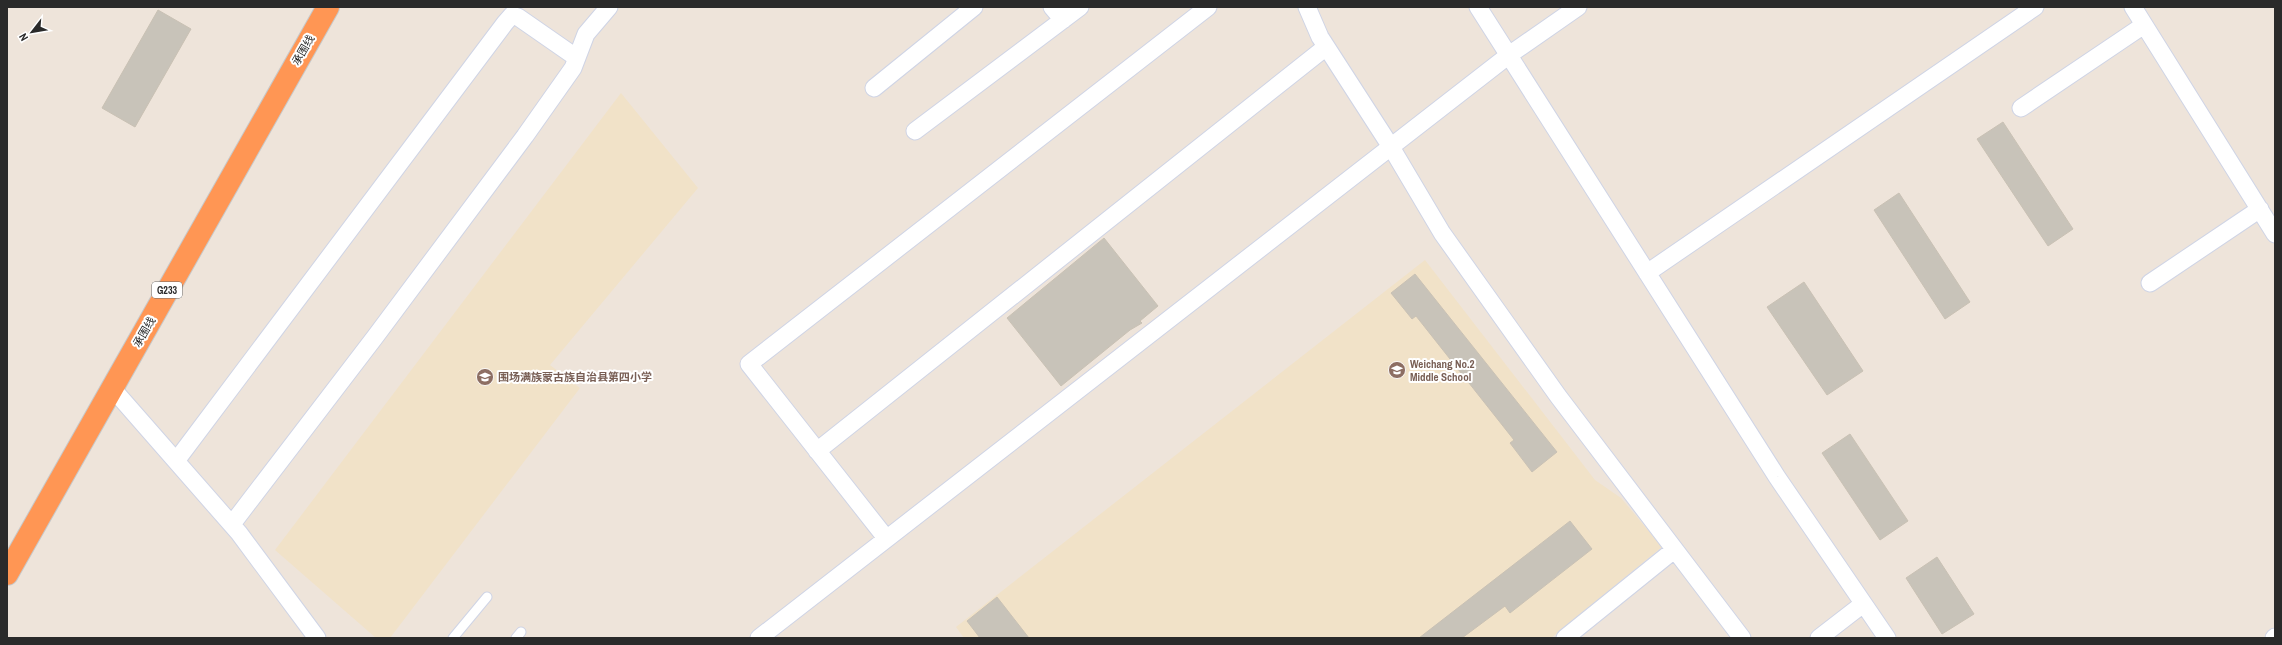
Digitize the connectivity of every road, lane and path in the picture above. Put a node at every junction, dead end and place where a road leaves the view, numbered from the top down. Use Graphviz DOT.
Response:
graph roads {
  1 [pos="328,7"];
  2 [pos="609,7"];
  3 [pos="974,7"];
  4 [pos="1080,7"];
  5 [pos="1208,7"];
  6 [pos="1307,7"];
  7 [pos="1478,7"];
  8 [pos="1578,7"];
  9 [pos="2035,7"];
  10 [pos="2132,7"];
  11 [pos="1058,13"];
  12 [pos="2144,26"];
  13 [pos="1326,47"];
  14 [pos="1509,56"];
  15 [pos="576,58"];
  16 [pos="874,88"];
  17 [pos="2021,108"];
  18 [pos="915,131"];
  19 [pos="1391,147"];
  20 [pos="2260,209"];
  21 [pos="2275,234"];
  22 [pos="1647,273"];
  23 [pos="2150,283"];
  24 [pos="112,388"];
  25 [pos="817,451"];
  26 [pos="176,461"];
  27 [pos="232,524"];
  28 [pos="886,538"];
  29 [pos="1674,550"];
  30 [pos="7,574"];
  31 [pos="487,597"];
  32 [pos="1863,604"];
  33 [pos="317,638"];
  34 [pos="453,638"];
  35 [pos="759,638"];
  36 [pos="1565,638"];
  37 [pos="1742,638"];
  38 [pos="1819,638"];
  39 [pos="1887,638"];
  1 -- 24 [label="highway, 承围线 / G233"];
  2 -- 15 [label="street"];
  3 -- 16 [label="street"];
  4 -- 11 [label="street"];
  5 -- 25 [label="street"];
  6 -- 13 [label="street"];
  7 -- 14 [label="street"];
  8 -- 14 [label="street"];
  9 -- 22 [label="street"];
  10 -- 12 [label="street"];
  11 -- 18 [label="street"];
  12 -- 17 [label="street"];
  12 -- 20 [label="street"];
  13 -- 19 [label="street"];
  13 -- 25 [label="street"];
  14 -- 19 [label="street"];
  14 -- 22 [label="street"];
  15 -- 26 [label="street"];
  15 -- 27 [label="street"];
  19 -- 28 [label="street"];
  19 -- 29 [label="street"];
  20 -- 21 [label="street"];
  20 -- 23 [label="street"];
  22 -- 32 [label="street"];
  24 -- 26 [label="street"];
  24 -- 30 [label="highway, 承围线 / G233"];
  25 -- 28 [label="street"];
  26 -- 27 [label="street"];
  27 -- 33 [label="street"];
  28 -- 35 [label="street"];
  29 -- 36 [label="street"];
  29 -- 37 [label="street"];
  31 -- 34 [label="lane"];
  32 -- 38 [label="street"];
  32 -- 39 [label="street"];
}
